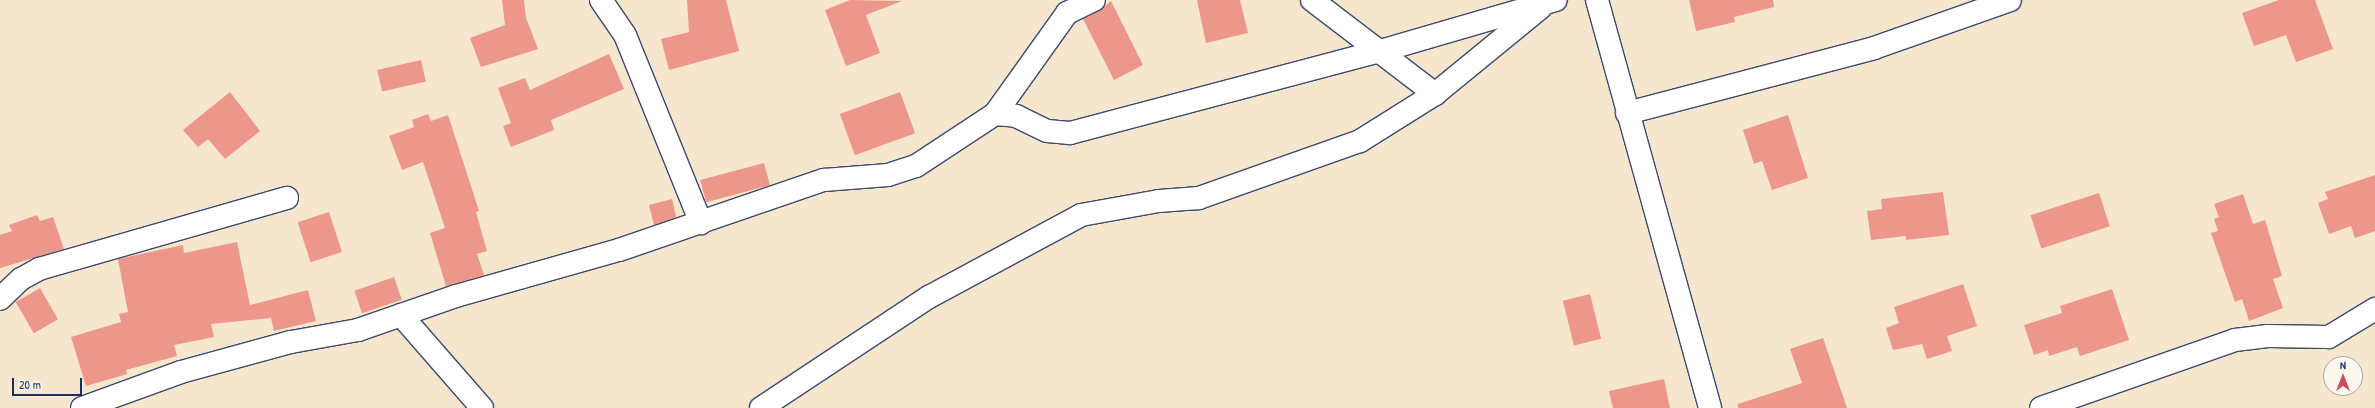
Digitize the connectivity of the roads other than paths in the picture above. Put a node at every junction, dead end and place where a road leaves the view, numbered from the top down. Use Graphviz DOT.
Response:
graph roads {
  1 [pos="601,0"];
  2 [pos="1094,0"];
  3 [pos="1312,0"];
  4 [pos="1597,0"];
  5 [pos="2010,0"];
  6 [pos="1550,2"];
  7 [pos="1376,52"];
  8 [pos="1435,94"];
  9 [pos="1627,113"];
  10 [pos="995,114"];
  11 [pos="287,198"];
  12 [pos="701,223"];
  13 [pos="0,300"];
  14 [pos="2375,309"];
  15 [pos="401,315"];
  16 [pos="82,408"];
  17 [pos="482,408"];
  18 [pos="761,408"];
  19 [pos="1710,408"];
  20 [pos="2041,408"];
  1 -- 12 [label="street"];
  2 -- 10 [label="street"];
  3 -- 7 [label="street"];
  4 -- 9 [label="street"];
  5 -- 9 [label="street"];
  6 -- 7 [label="street"];
  6 -- 8 [label="street"];
  7 -- 8 [label="street"];
  7 -- 10 [label="street"];
  8 -- 18 [label="street"];
  9 -- 19 [label="street"];
  10 -- 12 [label="street"];
  11 -- 13 [label="street"];
  12 -- 15 [label="street"];
  14 -- 20 [label="street"];
  15 -- 16 [label="street"];
  15 -- 17 [label="street"];
}
